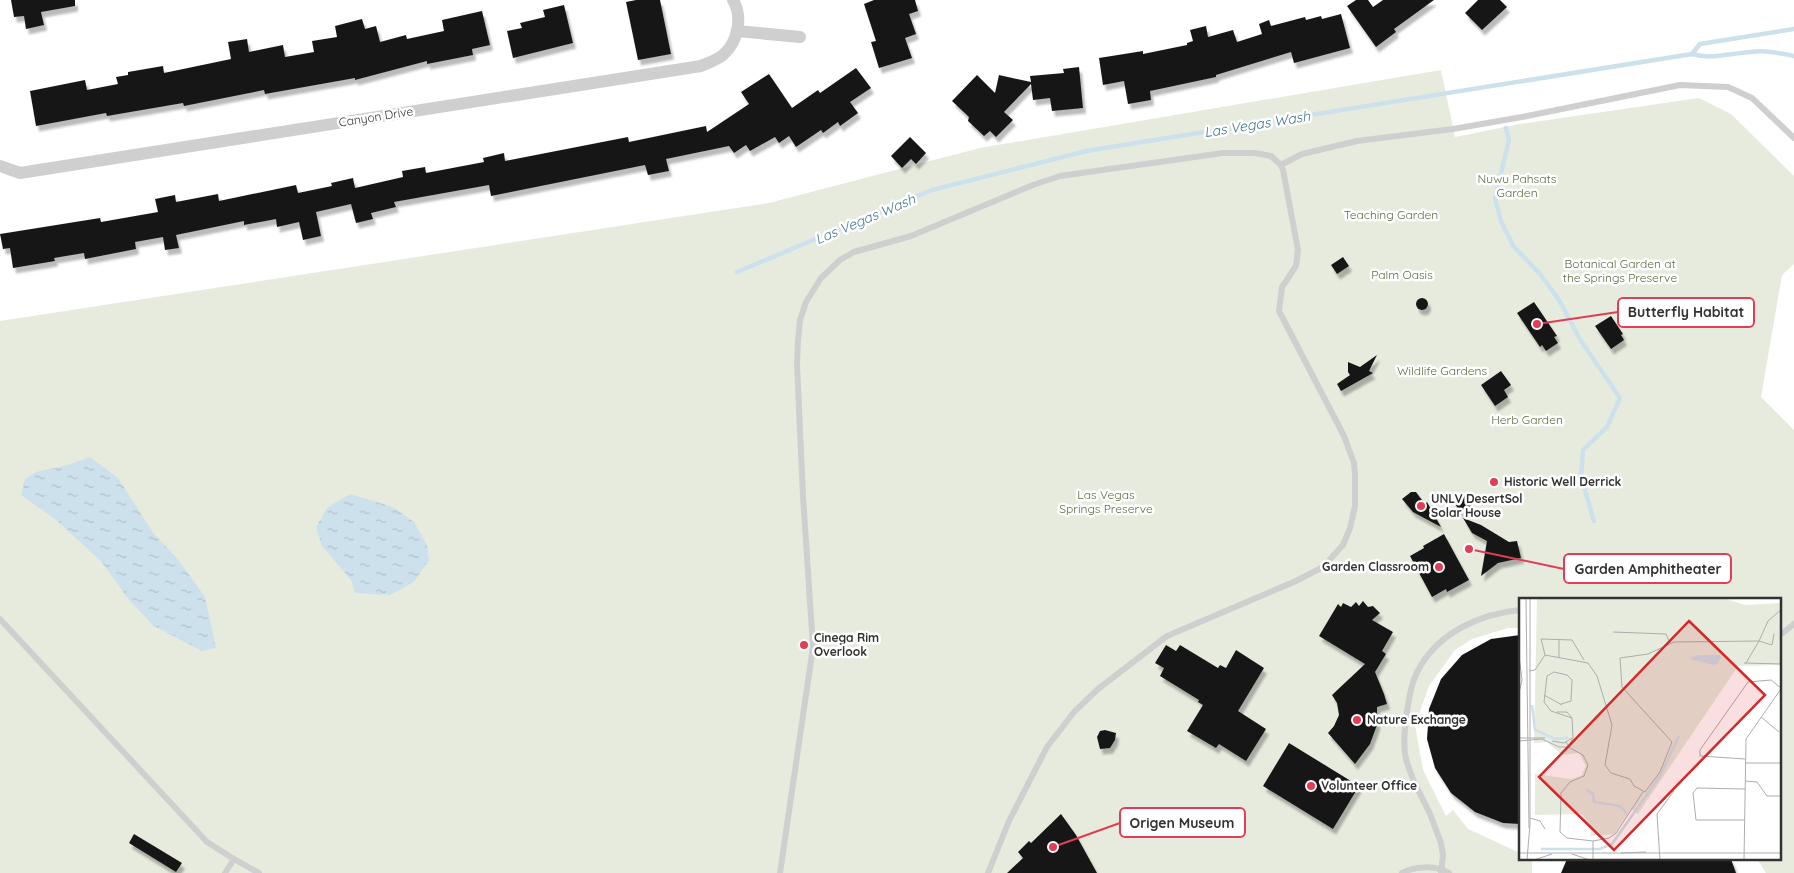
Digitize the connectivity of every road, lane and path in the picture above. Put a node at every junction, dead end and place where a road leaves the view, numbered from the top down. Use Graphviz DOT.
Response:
graph roads {
  1 [pos="733,0"];
  2 [pos="737,31"];
  3 [pos="800,37"];
  4 [pos="1794,138"];
  5 [pos="1281,165"];
  6 [pos="0,166"];
  7 [pos="1519,610"];
  8 [pos="0,619"];
  9 [pos="1794,624"];
  10 [pos="1782,633"];
  11 [pos="234,859"];
  12 [pos="1444,872"];
  13 [pos="225,873"];
  14 [pos="259,873"];
  15 [pos="780,873"];
  16 [pos="988,873"];
  17 [pos="1402,873"];
  1 -- 2 [label="street"];
  2 -- 3 [label="street"];
  2 -- 6 [label="street, Canyon Drive"];
  4 -- 5 [label="lane"];
  5 -- 15 [label="lane"];
  5 -- 16 [label="lane"];
  7 -- 12 [label="lane"];
  8 -- 11 [label="lane"];
  9 -- 10 [label="lane"];
  11 -- 13 [label="lane"];
  11 -- 14 [label="lane"];
  12 -- 17 [label="lane"];
}
